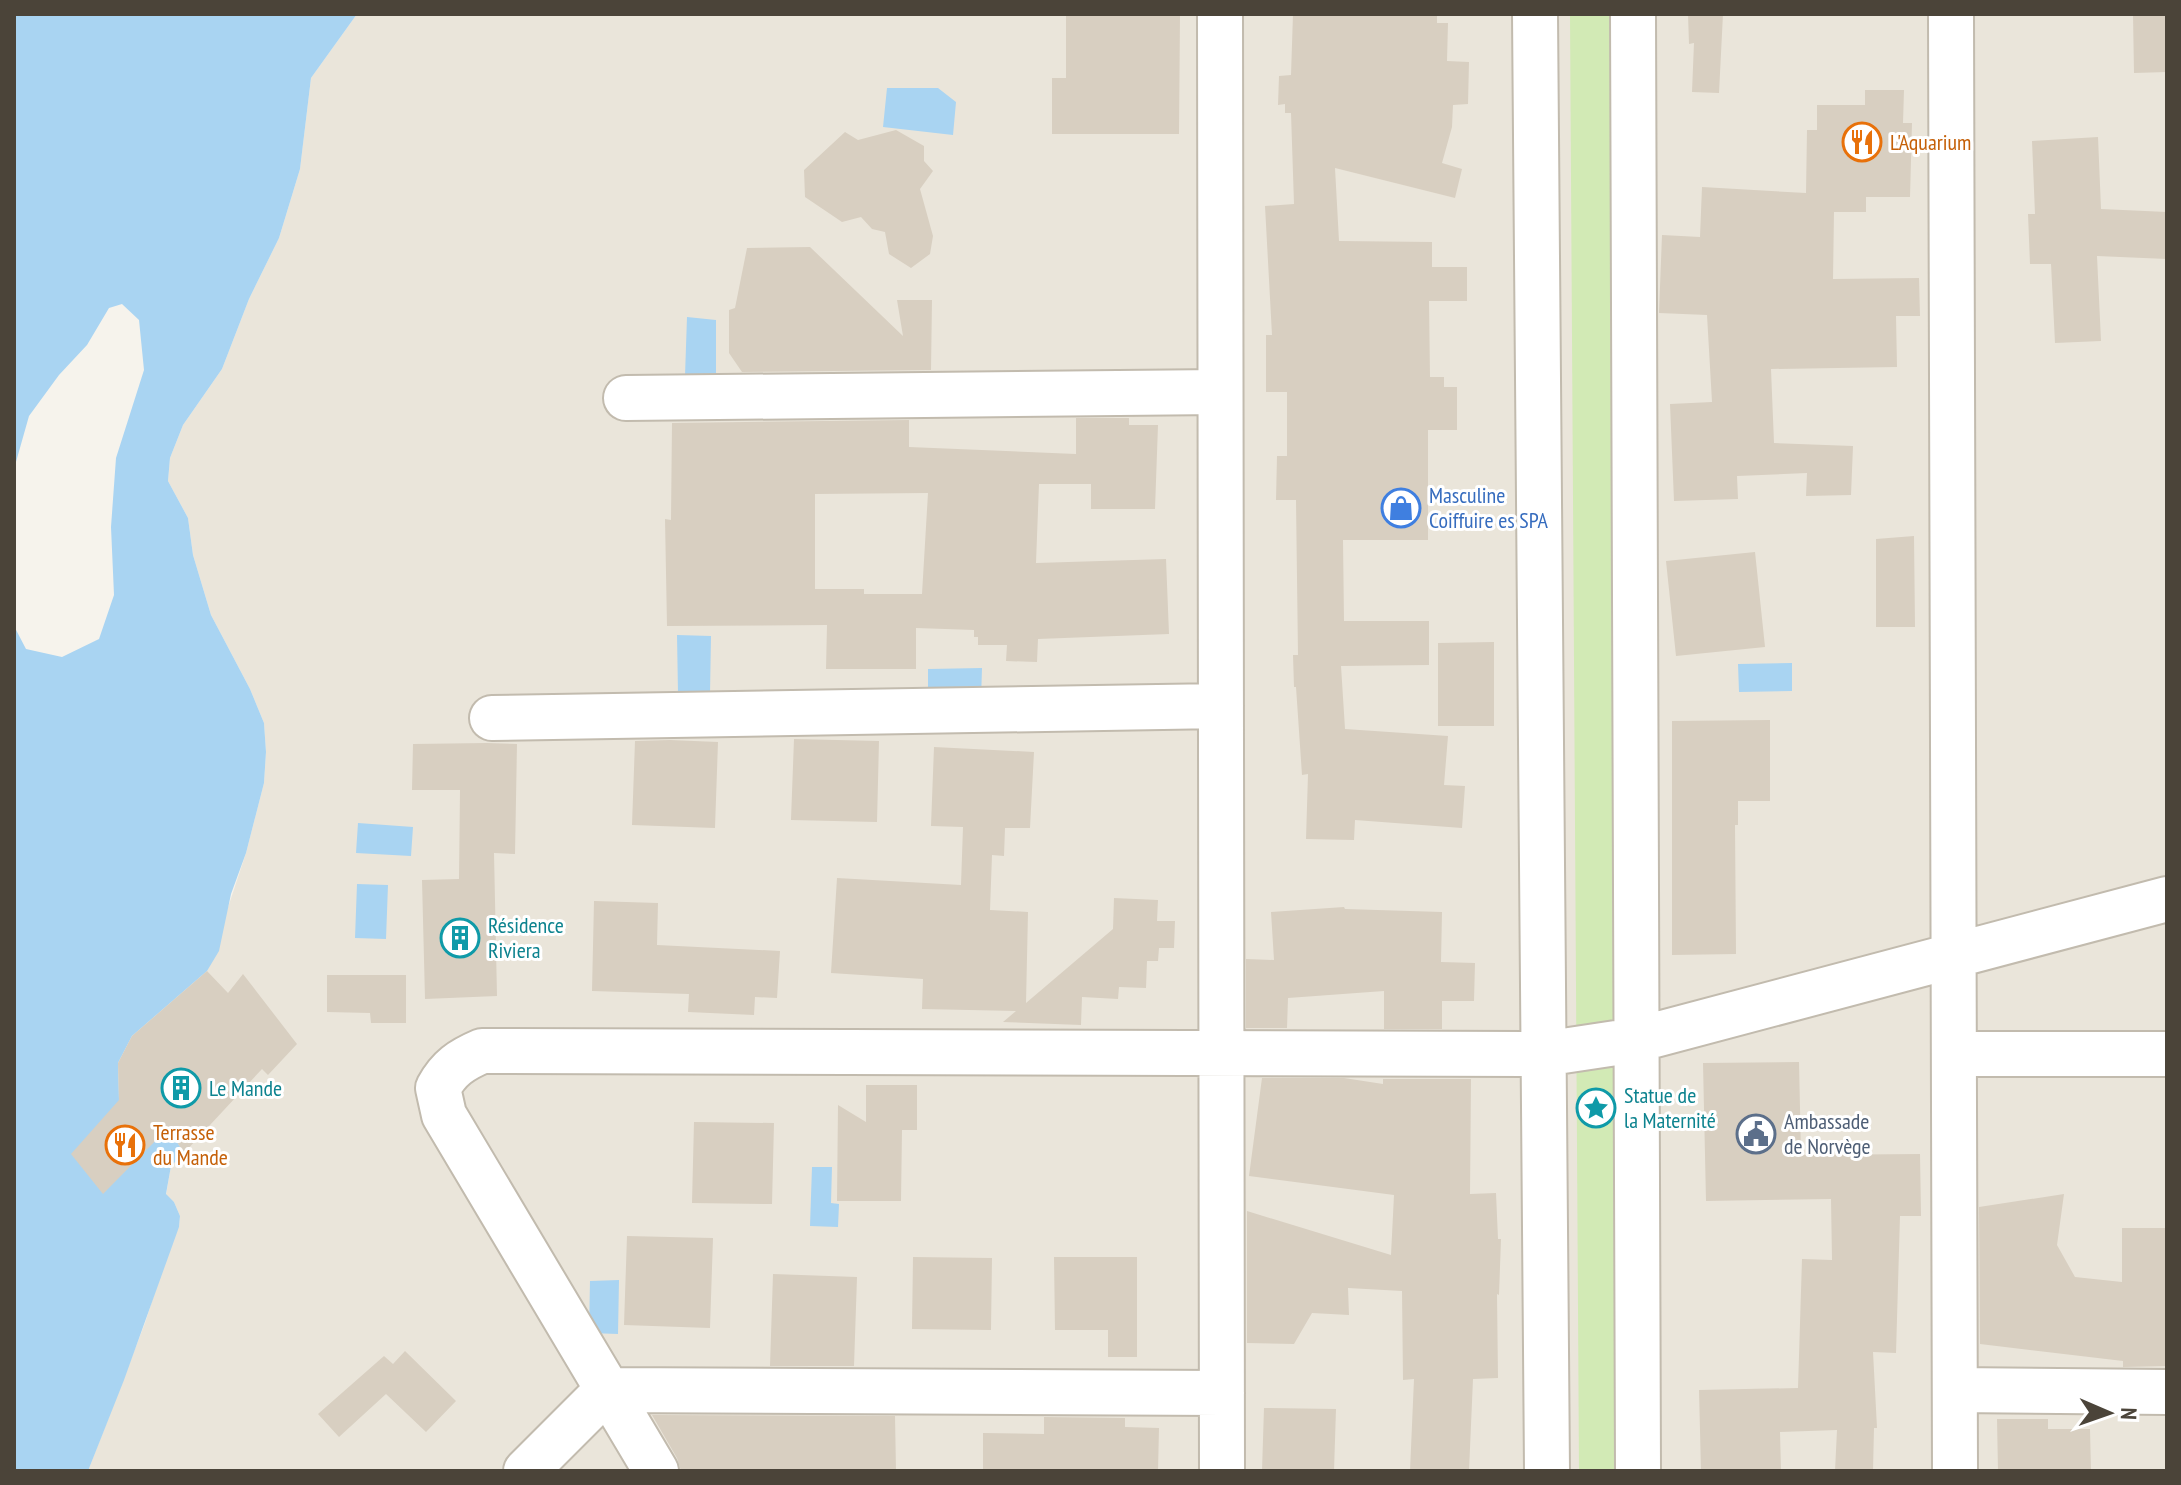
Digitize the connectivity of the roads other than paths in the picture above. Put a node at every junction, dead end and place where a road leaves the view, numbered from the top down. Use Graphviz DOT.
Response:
graph roads {
  1 [pos="1220,14"];
  2 [pos="1535,14"];
  3 [pos="1633,14"];
  4 [pos="1951,14"];
  5 [pos="1220,392"];
  6 [pos="626,398"];
  7 [pos="1221,706"];
  8 [pos="492,718"];
  9 [pos="2167,899"];
  10 [pos="1954,956"];
  11 [pos="1636,1040"];
  12 [pos="1222,1053"];
  13 [pos="1543,1054"];
  14 [pos="1954,1054"];
  15 [pos="2167,1054"];
  16 [pos="607,1390"];
  17 [pos="1955,1390"];
  18 [pos="2167,1392"];
  19 [pos="1222,1393"];
  20 [pos="526,1471"];
  21 [pos="656,1471"];
  22 [pos="1222,1471"];
  23 [pos="1547,1471"];
  24 [pos="1638,1471"];
  25 [pos="1955,1471"];
  1 -- 5 [label="street"];
  2 -- 13 [label="street"];
  3 -- 11 [label="street"];
  4 -- 10 [label="street"];
  5 -- 6 [label="street"];
  5 -- 7 [label="street"];
  7 -- 8 [label="street"];
  7 -- 12 [label="street"];
  9 -- 10 [label="street"];
  10 -- 11 [label="street"];
  10 -- 14 [label="street"];
  11 -- 13 [label="street"];
  11 -- 24 [label="street"];
  12 -- 13 [label="street"];
  12 -- 16 [label="street"];
  12 -- 19 [label="street"];
  13 -- 23 [label="street"];
  14 -- 15 [label="street"];
  14 -- 17 [label="street"];
  16 -- 19 [label="street"];
  16 -- 20 [label="street"];
  16 -- 21 [label="street"];
  17 -- 18 [label="street"];
  17 -- 25 [label="street"];
  19 -- 22 [label="street"];
}
